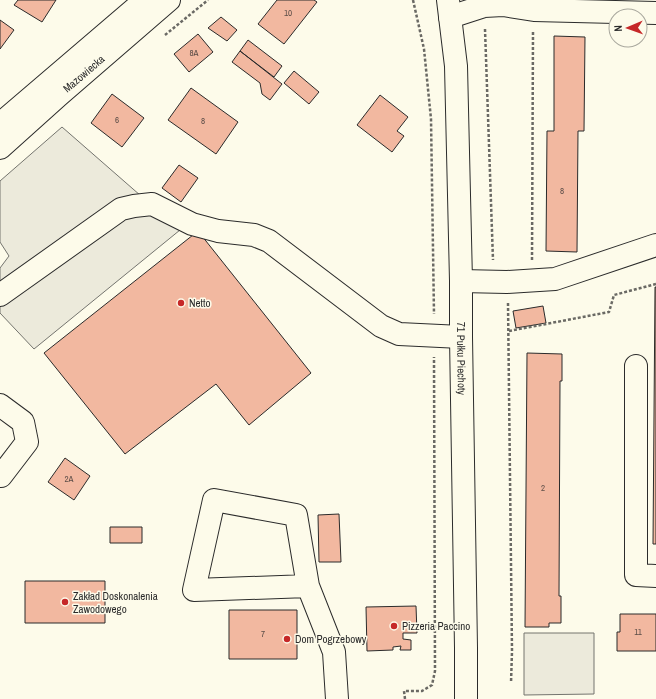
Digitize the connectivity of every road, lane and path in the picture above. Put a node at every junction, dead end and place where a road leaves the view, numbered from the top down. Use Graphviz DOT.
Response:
graph roads {
  1 [pos="145,0"];
  2 [pos="169,0"];
  3 [pos="497,4"];
  4 [pos="447,6"];
  5 [pos="534,10"];
  6 [pos="656,13"];
  7 [pos="0,124"];
  8 [pos="0,148"];
  9 [pos="656,245"];
  10 [pos="461,281"];
  11 [pos="532,281"];
  12 [pos="507,282"];
  13 [pos="656,284"];
  14 [pos="0,296"];
  15 [pos="509,331"];
  16 [pos="461,337"];
  17 [pos="636,366"];
  18 [pos="0,405"];
  19 [pos="0,476"];
  20 [pos="656,576"];
  21 [pos="308,586"];
  22 [pos="511,683"];
  23 [pos="404,691"];
  24 [pos="337,699"];
  25 [pos="404,699"];
  26 [pos="466,699"];
  1 -- 7 [label="street, Mazowiecka"];
  2 -- 8 [label="street, Mazowiecka"];
  3 -- 4 [label="street"];
  3 -- 5 [label="street"];
  3 -- 12 [label="path"];
  4 -- 10 [label="street, 71 Pułku Piechoty"];
  5 -- 6 [label="street"];
  5 -- 11 [label="path"];
  9 -- 11 [label="street"];
  10 -- 12 [label="street"];
  10 -- 16 [label="street, 71 Pułku Piechoty"];
  11 -- 12 [label="street"];
  12 -- 15 [label="path"];
  13 -- 15 [label="path"];
  14 -- 16 [label="street"];
  15 -- 22 [label="path"];
  16 -- 26 [label="street, 71 Pułku Piechoty"];
  17 -- 20 [label="street"];
  18 -- 19 [label="street"];
  21 -- 21 [label="street"];
  21 -- 24 [label="street"];
  23 -- 25 [label="path"];
}
